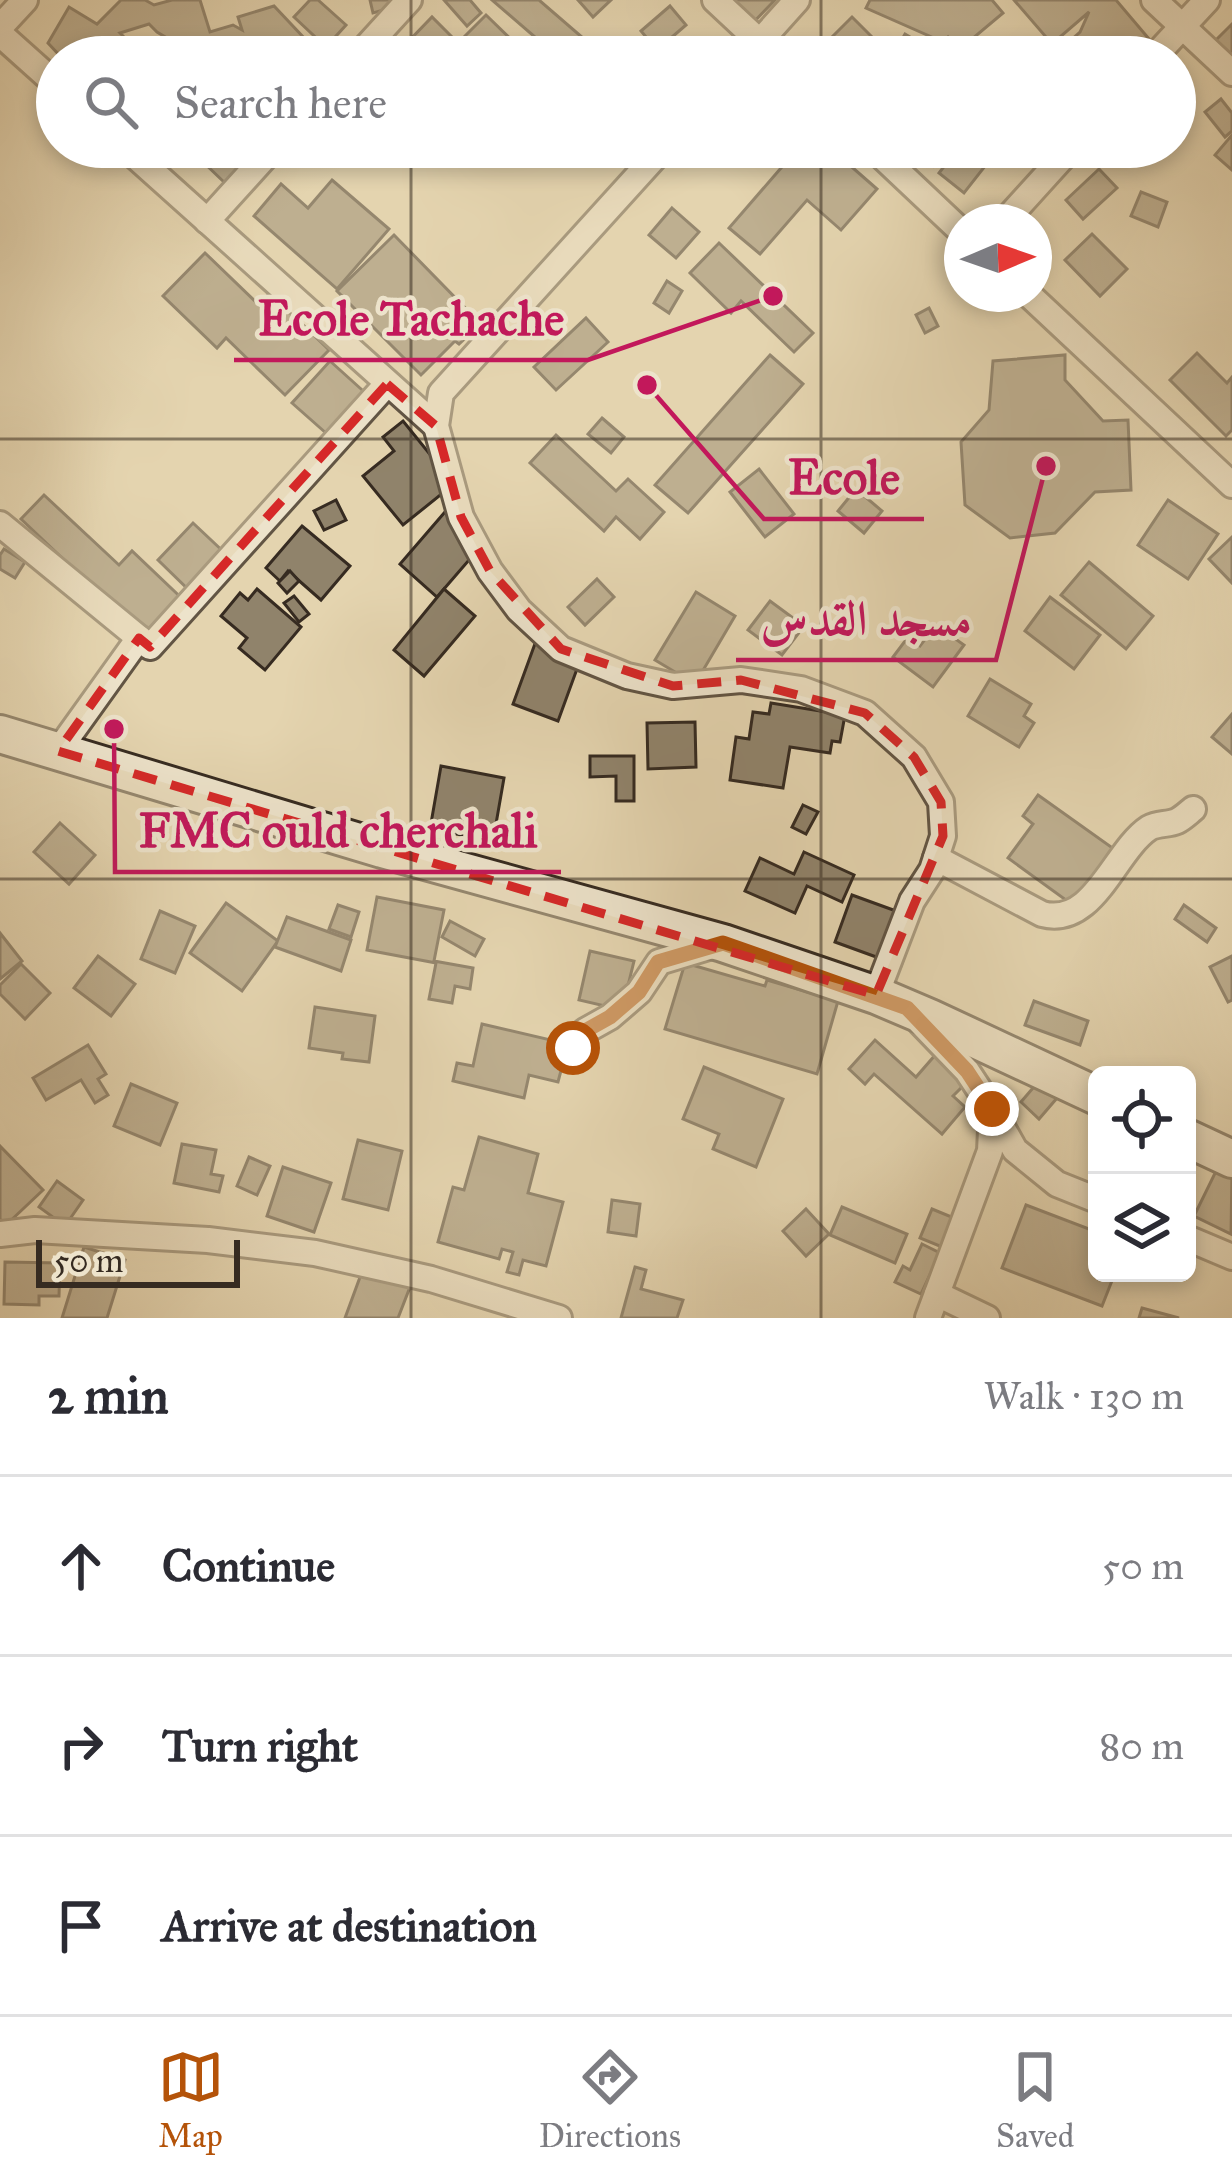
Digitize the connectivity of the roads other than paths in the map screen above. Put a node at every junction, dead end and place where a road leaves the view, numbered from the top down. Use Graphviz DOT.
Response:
graph roads {
  1 [pos="25,0"];
  2 [pos="410,0"];
  3 [pos="715,0"];
  4 [pos="797,0"];
  5 [pos="1154,0"];
  6 [pos="1208,0"];
  7 [pos="1182,26"];
  8 [pos="0,30"];
  9 [pos="377,36"];
  10 [pos="746,36"];
  11 [pos="771,36"];
  12 [pos="1173,36"];
  13 [pos="1193,36"];
  14 [pos="1196,39"];
  15 [pos="36,65"];
  16 [pos="1232,73"];
  17 [pos="148,168"];
  18 [pos="255,168"];
  19 [pos="645,168"];
  20 [pos="894,168"];
  21 [pos="1053,168"];
  22 [pos="1020,204"];
  23 [pos="944,215"];
  24 [pos="207,221"];
  25 [pos="1047,312"];
  26 [pos="388,384"];
  27 [pos="436,426"];
  28 [pos="1232,485"];
  29 [pos="0,524"];
  30 [pos="139,638"];
  31 [pos="0,734"];
  32 [pos="58,751"];
  33 [pos="1193,809"];
  34 [pos="936,858"];
  35 [pos="723,943"];
  36 [pos="891,1002"];
  37 [pos="573,1048"];
  38 [pos="1088,1092"];
  39 [pos="992,1109"];
  40 [pos="1196,1142"];
  41 [pos="1232,1159"];
  42 [pos="1088,1196"];
  43 [pos="0,1234"];
  44 [pos="1196,1242"];
  45 [pos="1232,1257"];
  46 [pos="932,1306"];
  47 [pos="554,1317"];
  48 [pos="987,1318"];
  1 -- 8 [label="street"];
  2 -- 9 [label="street"];
  3 -- 10 [label="street"];
  4 -- 11 [label="street"];
  5 -- 7 [label="street"];
  6 -- 7 [label="street"];
  7 -- 12 [label="street"];
  7 -- 13 [label="street"];
  8 -- 15 [label="street"];
  14 -- 16 [label="street"];
  17 -- 24 [label="street"];
  18 -- 24 [label="street"];
  19 -- 27 [label="street"];
  20 -- 23 [label="street"];
  21 -- 22 [label="street"];
  24 -- 26 [label="street"];
  25 -- 28 [label="street"];
  26 -- 27 [label="street"];
  26 -- 30 [label="street"];
  27 -- 34 [label="street"];
  29 -- 30 [label="street"];
  30 -- 32 [label="street"];
  31 -- 32 [label="main road"];
  32 -- 35 [label="main road"];
  33 -- 34 [label="street"];
  34 -- 36 [label="street"];
  35 -- 36 [label="main road"];
  35 -- 37 [label="street"];
  36 -- 38 [label="main road"];
  36 -- 39 [label="street"];
  39 -- 42 [label="street"];
  39 -- 46 [label="street"];
  40 -- 41 [label="main road"];
  43 -- 47 [label="street"];
  44 -- 45 [label="street"];
  46 -- 48 [label="street"];
}
